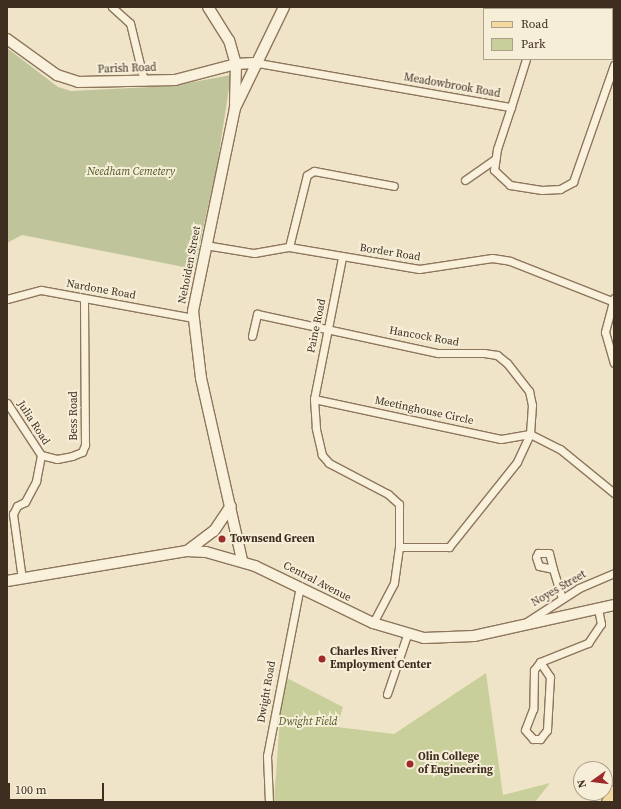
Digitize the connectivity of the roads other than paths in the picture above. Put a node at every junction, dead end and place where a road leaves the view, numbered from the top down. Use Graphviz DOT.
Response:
graph roads {
  1 [pos="112,7"];
  2 [pos="208,7"];
  3 [pos="284,7"];
  4 [pos="7,39"];
  5 [pos="526,60"];
  6 [pos="258,63"];
  7 [pos="236,64"];
  8 [pos="614,65"];
  9 [pos="144,81"];
  10 [pos="511,107"];
  11 [pos="235,108"];
  12 [pos="495,159"];
  13 [pos="465,180"];
  14 [pos="394,186"];
  15 [pos="205,245"];
  16 [pos="289,247"];
  17 [pos="342,257"];
  18 [pos="7,299"];
  19 [pos="84,299"];
  20 [pos="613,300"];
  21 [pos="193,318"];
  22 [pos="328,331"];
  23 [pos="252,336"];
  24 [pos="614,363"];
  25 [pos="314,399"];
  26 [pos="7,403"];
  27 [pos="530,434"];
  28 [pos="41,455"];
  29 [pos="614,493"];
  30 [pos="231,506"];
  31 [pos="399,547"];
  32 [pos="187,551"];
  33 [pos="242,560"];
  34 [pos="553,568"];
  35 [pos="614,573"];
  36 [pos="22,579"];
  37 [pos="7,582"];
  38 [pos="300,586"];
  39 [pos="562,598"];
  40 [pos="614,605"];
  41 [pos="598,608"];
  42 [pos="373,623"];
  43 [pos="517,628"];
  44 [pos="407,635"];
  45 [pos="540,662"];
  46 [pos="387,694"];
  47 [pos="614,791"];
  48 [pos="269,802"];
  49 [pos="607,802"];
  1 -- 9 [label="street"];
  2 -- 7 [label="street"];
  3 -- 6 [label="street, Nehoiden Street"];
  4 -- 9 [label="street, Parish Road"];
  5 -- 10 [label="street"];
  6 -- 7 [label="street, Parish Road"];
  6 -- 10 [label="street, Meadowbrook Road"];
  6 -- 11 [label="street, Nehoiden Street"];
  7 -- 9 [label="street, Parish Road"];
  7 -- 11 [label="street"];
  8 -- 12 [label="street"];
  10 -- 12 [label="street, Meadowbrook Road"];
  11 -- 15 [label="street, Nehoiden Street"];
  12 -- 13 [label="street"];
  14 -- 16 [label="street"];
  15 -- 16 [label="street, Border Road"];
  15 -- 21 [label="street, Nehoiden Street"];
  16 -- 17 [label="street, Border Road"];
  17 -- 20 [label="street, Border Road"];
  17 -- 22 [label="street, Paine Road"];
  18 -- 19 [label="street, Nardone Road"];
  19 -- 21 [label="street, Nardone Road"];
  19 -- 28 [label="street, Bess Road"];
  20 -- 24 [label="street"];
  21 -- 30 [label="street, Nehoiden Street"];
  22 -- 23 [label="street, Hancock Road"];
  22 -- 25 [label="street, Paine Road"];
  22 -- 27 [label="street, Hancock Road"];
  25 -- 27 [label="street, Meetinghouse Circle"];
  25 -- 31 [label="street"];
  26 -- 28 [label="street, Julia Road"];
  27 -- 29 [label="street"];
  27 -- 31 [label="street"];
  28 -- 36 [label="street"];
  30 -- 32 [label="street"];
  30 -- 33 [label="street, Nehoiden Street"];
  31 -- 42 [label="street"];
  32 -- 33 [label="street, Central Avenue"];
  32 -- 36 [label="street, Central Avenue"];
  33 -- 38 [label="street, Central Avenue"];
  34 -- 39 [label="street"];
  35 -- 39 [label="street, Noyes Street"];
  36 -- 37 [label="street, Central Avenue"];
  38 -- 42 [label="street, Central Avenue"];
  38 -- 48 [label="street, Dwight Road"];
  39 -- 43 [label="street, Noyes Street"];
  40 -- 41 [label="street, Central Avenue"];
  41 -- 43 [label="street, Central Avenue"];
  41 -- 45 [label="street"];
  42 -- 44 [label="street, Central Avenue"];
  43 -- 44 [label="street, Central Avenue"];
  44 -- 46 [label="street"];
  45 -- 45 [label="street"];
  47 -- 49 [label="main road"];
}
